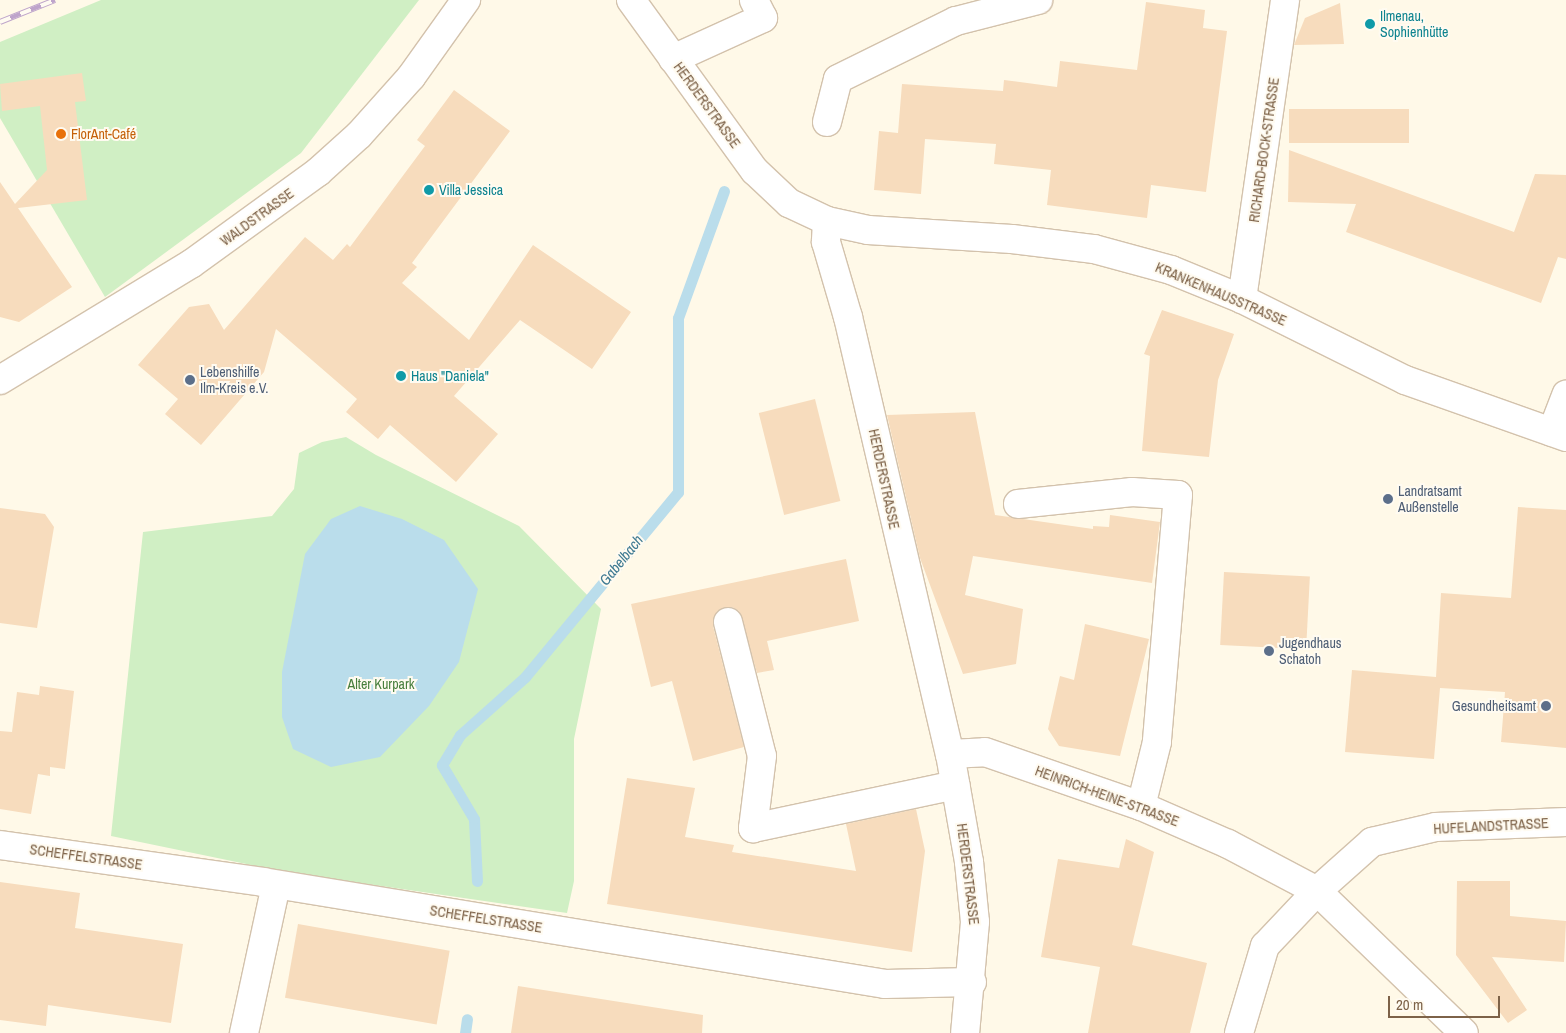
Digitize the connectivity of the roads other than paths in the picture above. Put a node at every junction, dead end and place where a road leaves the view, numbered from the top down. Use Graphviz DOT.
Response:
graph roads {
  1 [pos="466,0"];
  2 [pos="632,0"];
  3 [pos="754,0"];
  4 [pos="1038,0"];
  5 [pos="1285,0"];
  6 [pos="673,58"];
  7 [pos="827,122"];
  8 [pos="827,221"];
  9 [pos="1242,299"];
  10 [pos="0,380"];
  11 [pos="1566,395"];
  12 [pos="1559,435"];
  13 [pos="1018,504"];
  14 [pos="728,622"];
  15 [pos="950,754"];
  16 [pos="955,785"];
  17 [pos="1141,806"];
  18 [pos="1566,822"];
  19 [pos="0,845"];
  20 [pos="276,885"];
  21 [pos="1317,891"];
  22 [pos="972,982"];
  23 [pos="244,1033"];
  24 [pos="965,1033"];
  25 [pos="1239,1033"];
  26 [pos="1464,1033"];
  1 -- 10 [label="street, WALDSTRASSE"];
  2 -- 6 [label="street, HERDERSTRASSE"];
  3 -- 6 [label="street"];
  4 -- 7 [label="street"];
  5 -- 9 [label="street, RICHARD-BOCK-STRASSE"];
  6 -- 8 [label="street, HERDERSTRASSE"];
  8 -- 9 [label="street, KRANKENHAUSSTRASSE"];
  8 -- 15 [label="street, HERDERSTRASSE"];
  9 -- 12 [label="street, KRANKENHAUSSTRASSE"];
  11 -- 12 [label="street"];
  13 -- 17 [label="street"];
  14 -- 16 [label="street"];
  15 -- 16 [label="street, HERDERSTRASSE"];
  15 -- 17 [label="street, HEINRICH-HEINE-STRASSE"];
  16 -- 22 [label="street, HERDERSTRASSE"];
  17 -- 21 [label="street, HEINRICH-HEINE-STRASSE"];
  18 -- 21 [label="street, HUFELANDSTRASSE"];
  19 -- 20 [label="street, SCHEFFELSTRASSE"];
  20 -- 22 [label="street, SCHEFFELSTRASSE"];
  20 -- 23 [label="street"];
  21 -- 25 [label="street, HUFELANDSTRASSE"];
  21 -- 26 [label="street, HEINRICH-HEINE-STRASSE"];
  22 -- 24 [label="street, HERDERSTRASSE"];
}
